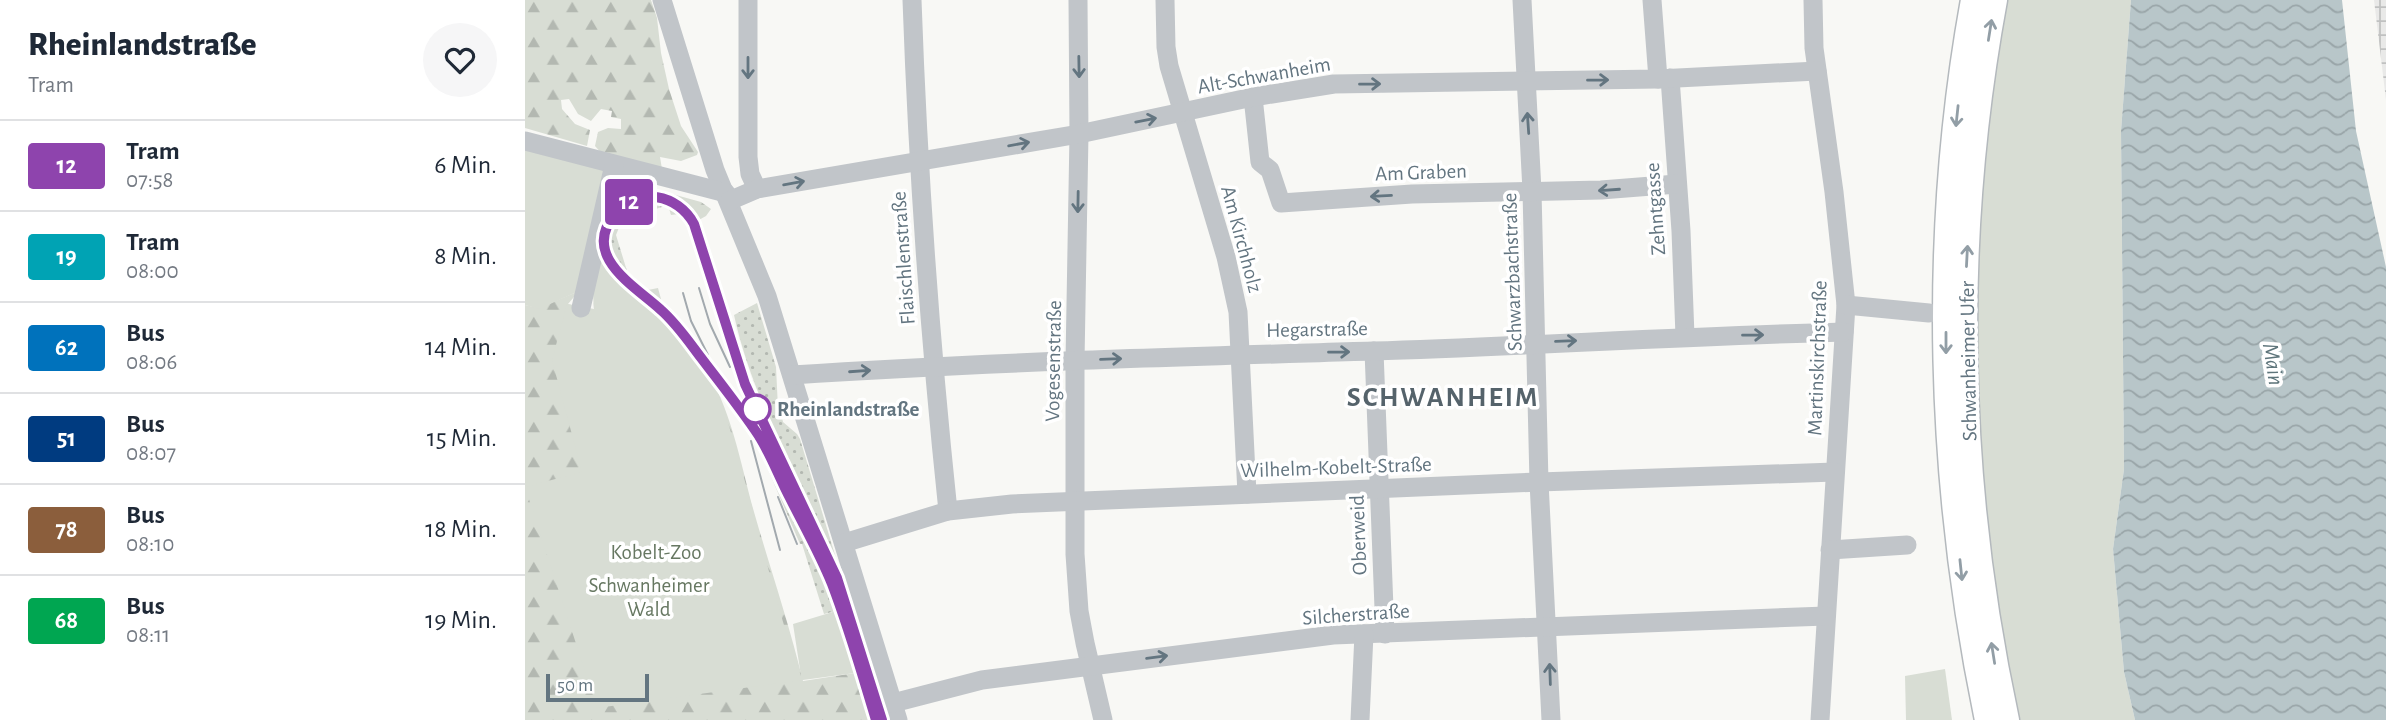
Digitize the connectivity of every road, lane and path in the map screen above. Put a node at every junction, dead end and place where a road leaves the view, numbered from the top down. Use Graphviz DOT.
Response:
graph roads {
  1 [pos="662,0"];
  2 [pos="748,0"];
  3 [pos="912,0"];
  4 [pos="1078,0"];
  5 [pos="1165,0"];
  6 [pos="1521,0"];
  7 [pos="1652,0"];
  8 [pos="1813,0"];
  9 [pos="1973,0"];
  10 [pos="1995,0"];
  11 [pos="1817,71"];
  12 [pos="1663,78"];
  13 [pos="1525,81"];
  14 [pos="1254,97"];
  15 [pos="1182,113"];
  16 [pos="1079,134"];
  17 [pos="525,141"];
  18 [pos="748,158"];
  19 [pos="918,161"];
  20 [pos="614,165"];
  21 [pos="715,170"];
  22 [pos="1677,184"];
  23 [pos="757,189"];
  24 [pos="1532,191"];
  25 [pos="727,197"];
  26 [pos="1846,304"];
  27 [pos="581,308"];
  28 [pos="1929,313"];
  29 [pos="1844,332"];
  30 [pos="1685,336"];
  31 [pos="1537,343"];
  32 [pos="1374,351"];
  33 [pos="1241,354"];
  34 [pos="1075,361"];
  35 [pos="934,366"];
  36 [pos="792,375"];
  37 [pos="1835,472"];
  38 [pos="1539,482"];
  39 [pos="1378,488"];
  40 [pos="1247,494"];
  41 [pos="1074,502"];
  42 [pos="948,511"];
  43 [pos="844,542"];
  44 [pos="1907,545"];
  45 [pos="1830,550"];
  46 [pos="1826,617"];
  47 [pos="1548,627"];
  48 [pos="1384,634"];
  49 [pos="1364,635"];
  50 [pos="1089,666"];
  51 [pos="896,712"];
  52 [pos="1103,720"];
  53 [pos="1360,720"];
  54 [pos="1551,720"];
  55 [pos="1820,720"];
  56 [pos="1987,720"];
  57 [pos="2007,720"];
  1 -- 21 [label="street"];
  2 -- 18 [label="street, one-way"];
  3 -- 19 [label="street, Flaischlenstraße"];
  4 -- 16 [label="street, Vogesenstraße, one-way"];
  5 -- 15 [label="street, Am Kirchholz"];
  6 -- 13 [label="street, Schwarzbachstraße"];
  7 -- 12 [label="street, Zehntgasse"];
  8 -- 11 [label="street, Martinskirchstraße"];
  9 -- 56 [label="main road, Schwanheimer Ufer, one-way"];
  57 -- 10 [label="main road, Schwanheimer Ufer, one-way"];
  11 -- 12 [label="street, Alt-Schwanheim"];
  11 -- 26 [label="street, Martinskirchstraße"];
  13 -- 12 [label="street, Alt-Schwanheim, one-way"];
  12 -- 22 [label="street, Zehntgasse"];
  14 -- 13 [label="street, Alt-Schwanheim, one-way"];
  24 -- 13 [label="street, Schwarzbachstraße, one-way"];
  14 -- 15 [label="street, Alt-Schwanheim"];
  24 -- 14 [label="street, Am Graben, one-way"];
  16 -- 15 [label="street, Alt-Schwanheim, one-way"];
  15 -- 33 [label="street, Am Kirchholz"];
  19 -- 16 [label="street, Alt-Schwanheim, one-way"];
  16 -- 34 [label="street, Vogesenstraße, one-way"];
  17 -- 20 [label="street"];
  18 -- 21 [label="street"];
  18 -- 23 [label="street"];
  23 -- 19 [label="street, Alt-Schwanheim, one-way"];
  19 -- 35 [label="street, Flaischlenstraße"];
  20 -- 25 [label="street"];
  20 -- 27 [label="street"];
  21 -- 25 [label="street"];
  22 -- 24 [label="street, Am Graben, one-way"];
  22 -- 30 [label="street, Zehntgasse"];
  23 -- 25 [label="street, Alt-Schwanheim"];
  24 -- 31 [label="street, Schwarzbachstraße"];
  25 -- 36 [label="street"];
  26 -- 28 [label="street"];
  26 -- 29 [label="street, Martinskirchstraße"];
  30 -- 29 [label="street, Hegarstraße, one-way"];
  29 -- 37 [label="street, Martinskirchstraße"];
  31 -- 30 [label="street, Hegarstraße, one-way"];
  31 -- 32 [label="street, Hegarstraße"];
  31 -- 38 [label="street, Schwarzbachstraße"];
  33 -- 32 [label="street, Hegarstraße, one-way"];
  32 -- 39 [label="street, Oberweid"];
  34 -- 33 [label="street, Hegarstraße, one-way"];
  33 -- 40 [label="street, Am Kirchholz"];
  34 -- 35 [label="street, Hegarstraße"];
  34 -- 41 [label="street, Vogesenstraße"];
  36 -- 35 [label="street, Hegarstraße, one-way"];
  35 -- 42 [label="street, Flaischlenstraße"];
  36 -- 43 [label="street"];
  37 -- 38 [label="street, Wilhelm-Kobelt-Straße"];
  37 -- 45 [label="street, Martinskirchstraße"];
  38 -- 39 [label="street, Wilhelm-Kobelt-Straße"];
  38 -- 47 [label="street, Schwarzbachstraße"];
  39 -- 40 [label="street, Wilhelm-Kobelt-Straße"];
  39 -- 48 [label="street, Oberweid"];
  40 -- 41 [label="street, Wilhelm-Kobelt-Straße"];
  41 -- 42 [label="street, Wilhelm-Kobelt-Straße"];
  41 -- 50 [label="street, Vogesenstraße"];
  42 -- 43 [label="street, Wilhelm-Kobelt-Straße"];
  43 -- 51 [label="street"];
  44 -- 45 [label="street"];
  45 -- 46 [label="street, Martinskirchstraße"];
  46 -- 47 [label="street, Silcherstraße"];
  46 -- 55 [label="street, Martinskirchstraße"];
  47 -- 48 [label="street, Silcherstraße"];
  54 -- 47 [label="street, Schwarzbachstraße, one-way"];
  48 -- 49 [label="street, Silcherstraße"];
  50 -- 49 [label="street, Silcherstraße, one-way"];
  49 -- 53 [label="street"];
  50 -- 51 [label="street, Silcherstraße"];
  50 -- 52 [label="street, Vogesenstraße"];
}
